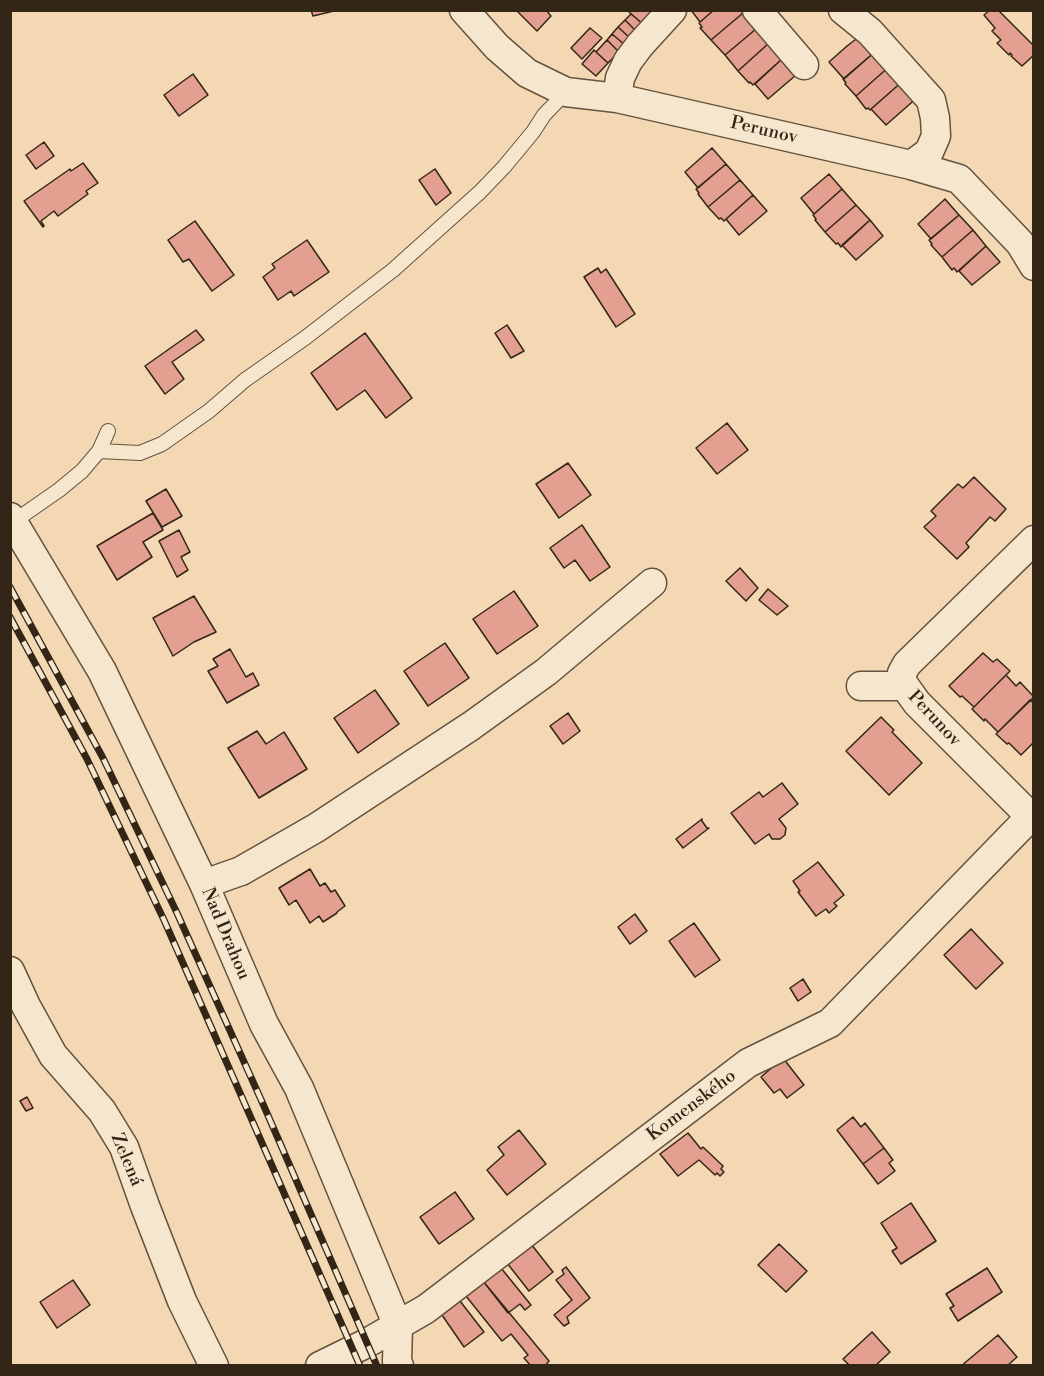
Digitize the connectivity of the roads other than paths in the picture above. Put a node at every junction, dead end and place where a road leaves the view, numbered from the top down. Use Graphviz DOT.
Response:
graph roads {
  1 [pos="464,10"];
  2 [pos="672,10"];
  3 [pos="757,10"];
  4 [pos="843,10"];
  5 [pos="804,65"];
  6 [pos="566,92"];
  7 [pos="617,98"];
  8 [pos="911,165"];
  9 [pos="1034,266"];
  10 [pos="108,431"];
  11 [pos="99,451"];
  12 [pos="12,519"];
  13 [pos="1034,540"];
  14 [pos="652,583"];
  15 [pos="861,686"];
  16 [pos="904,686"];
  17 [pos="1032,815"];
  18 [pos="204,884"];
  19 [pos="10,972"];
  20 [pos="398,1326"];
  21 [pos="214,1365"];
  22 [pos="320,1365"];
  23 [pos="399,1365"];
  1 -- 6 [label="street, Perunov"];
  2 -- 7 [label="street"];
  3 -- 5 [label="street"];
  4 -- 8 [label="street"];
  6 -- 7 [label="street, Perunov"];
  6 -- 11 [label="lane"];
  7 -- 8 [label="street, Perunov"];
  8 -- 9 [label="street, Perunov"];
  10 -- 11 [label="lane"];
  11 -- 12 [label="lane"];
  12 -- 18 [label="street, Nad Drahou"];
  13 -- 16 [label="street, Perunov"];
  14 -- 18 [label="street"];
  15 -- 16 [label="street"];
  16 -- 17 [label="street, Perunov"];
  17 -- 20 [label="street, Komenského"];
  18 -- 20 [label="street, Nad Drahou"];
  19 -- 21 [label="street, Zelená"];
  20 -- 22 [label="street, Komenského"];
  20 -- 23 [label="street, Nad Drahou"];
}
